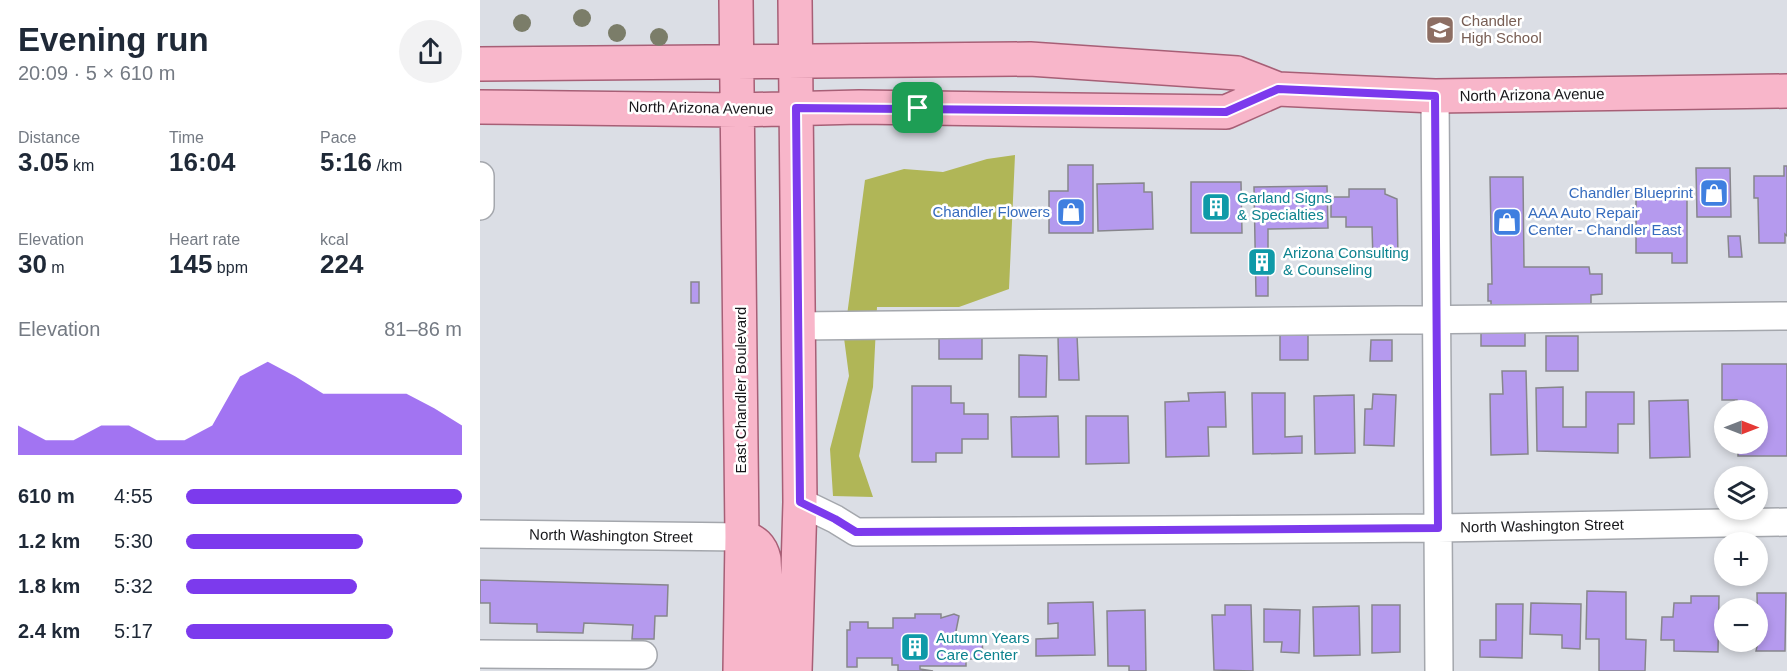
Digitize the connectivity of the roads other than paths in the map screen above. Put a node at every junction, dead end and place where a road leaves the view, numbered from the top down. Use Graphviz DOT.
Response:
graph roads {
  1 [pos="736,0"];
  2 [pos="795,0"];
  3 [pos="795,60"];
  4 [pos="737,61"];
  5 [pos="480,64"];
  6 [pos="1278,89"];
  7 [pos="1787,91"];
  8 [pos="1435,96"];
  9 [pos="480,107"];
  10 [pos="796,108"];
  11 [pos="738,110"];
  12 [pos="480,176"];
  13 [pos="480,206"];
  14 [pos="1787,316"];
  15 [pos="1437,319"];
  16 [pos="797,326"];
  17 [pos="800,502"];
  18 [pos="1787,522"];
  19 [pos="1438,528"];
  20 [pos="480,534"];
  21 [pos="742,537"];
  22 [pos="480,654"];
  23 [pos="643,655"];
  24 [pos="586,663"];
  25 [pos="740,671"];
  26 [pos="770,671"];
  27 [pos="795,671"];
  28 [pos="1439,671"];
  1 -- 4 [label="main road, East Chandler Boulevard"];
  2 -- 3 [label="main road"];
  3 -- 4 [label="main road, North Arizona Avenue"];
  3 -- 6 [label="main road, North Arizona Avenue"];
  3 -- 10 [label="main road"];
  4 -- 5 [label="main road, North Arizona Avenue"];
  4 -- 11 [label="main road, East Chandler Boulevard"];
  6 -- 8 [label="main road, North Arizona Avenue"];
  6 -- 10 [label="main road, North Arizona Avenue"];
  7 -- 8 [label="main road, North Arizona Avenue"];
  8 -- 15 [label="street"];
  9 -- 11 [label="main road, North Arizona Avenue"];
  10 -- 11 [label="main road, North Arizona Avenue"];
  10 -- 16 [label="main road"];
  11 -- 21 [label="main road, East Chandler Boulevard"];
  12 -- 13 [label="street"];
  14 -- 15 [label="street"];
  15 -- 16 [label="street"];
  15 -- 19 [label="street"];
  16 -- 17 [label="main road"];
  17 -- 19 [label="street, North Washington Street"];
  17 -- 27 [label="main road"];
  18 -- 19 [label="street, North Washington Street"];
  19 -- 28 [label="street"];
  20 -- 21 [label="street, North Washington Street"];
  21 -- 25 [label="main road, East Chandler Boulevard"];
  21 -- 26 [label="main road"];
  22 -- 24 [label="street"];
  23 -- 24 [label="street"];
}
